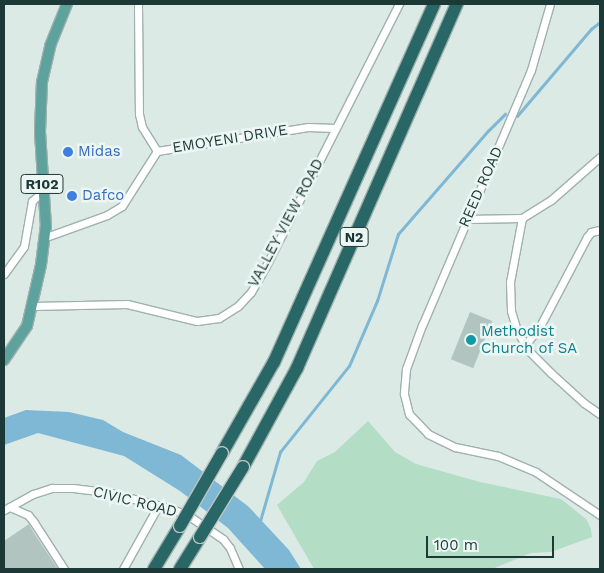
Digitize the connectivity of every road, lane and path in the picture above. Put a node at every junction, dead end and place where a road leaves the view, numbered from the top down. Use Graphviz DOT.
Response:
graph roads {
  1 [pos="67,4"];
  2 [pos="138,4"];
  3 [pos="399,4"];
  4 [pos="434,4"];
  5 [pos="457,4"];
  6 [pos="550,4"];
  7 [pos="335,128"];
  8 [pos="157,151"];
  9 [pos="600,157"];
  10 [pos="43,191"];
  11 [pos="522,218"];
  12 [pos="467,219"];
  13 [pos="600,230"];
  14 [pos="46,237"];
  15 [pos="4,274"];
  16 [pos="33,306"];
  17 [pos="525,345"];
  18 [pos="4,360"];
  19 [pos="600,414"];
  20 [pos="158,506"];
  21 [pos="7,509"];
  22 [pos="600,515"];
  23 [pos="64,569"];
  24 [pos="123,569"];
  25 [pos="154,569"];
  26 [pos="180,569"];
  27 [pos="239,569"];
  1 -- 10 [label="main road, R102"];
  2 -- 8 [label="street, EMOYENI DRIVE"];
  3 -- 7 [label="street, VALLEY VIEW ROAD"];
  4 -- 25 [label="highway, N2, bridge"];
  5 -- 26 [label="highway, N2, bridge"];
  6 -- 12 [label="street, REED ROAD"];
  7 -- 8 [label="street, EMOYENI DRIVE"];
  7 -- 16 [label="street, VALLEY VIEW ROAD"];
  8 -- 14 [label="street"];
  9 -- 11 [label="street"];
  10 -- 14 [label="main road, R102"];
  10 -- 15 [label="street"];
  11 -- 12 [label="street"];
  11 -- 17 [label="street"];
  12 -- 22 [label="street, REED ROAD"];
  13 -- 17 [label="street"];
  14 -- 16 [label="main road, R102"];
  16 -- 18 [label="main road, R102"];
  17 -- 19 [label="street"];
  20 -- 21 [label="street, CIVIC ROAD"];
  20 -- 24 [label="street"];
  20 -- 27 [label="street, CIVIC ROAD"];
  21 -- 23 [label="street"];
}
